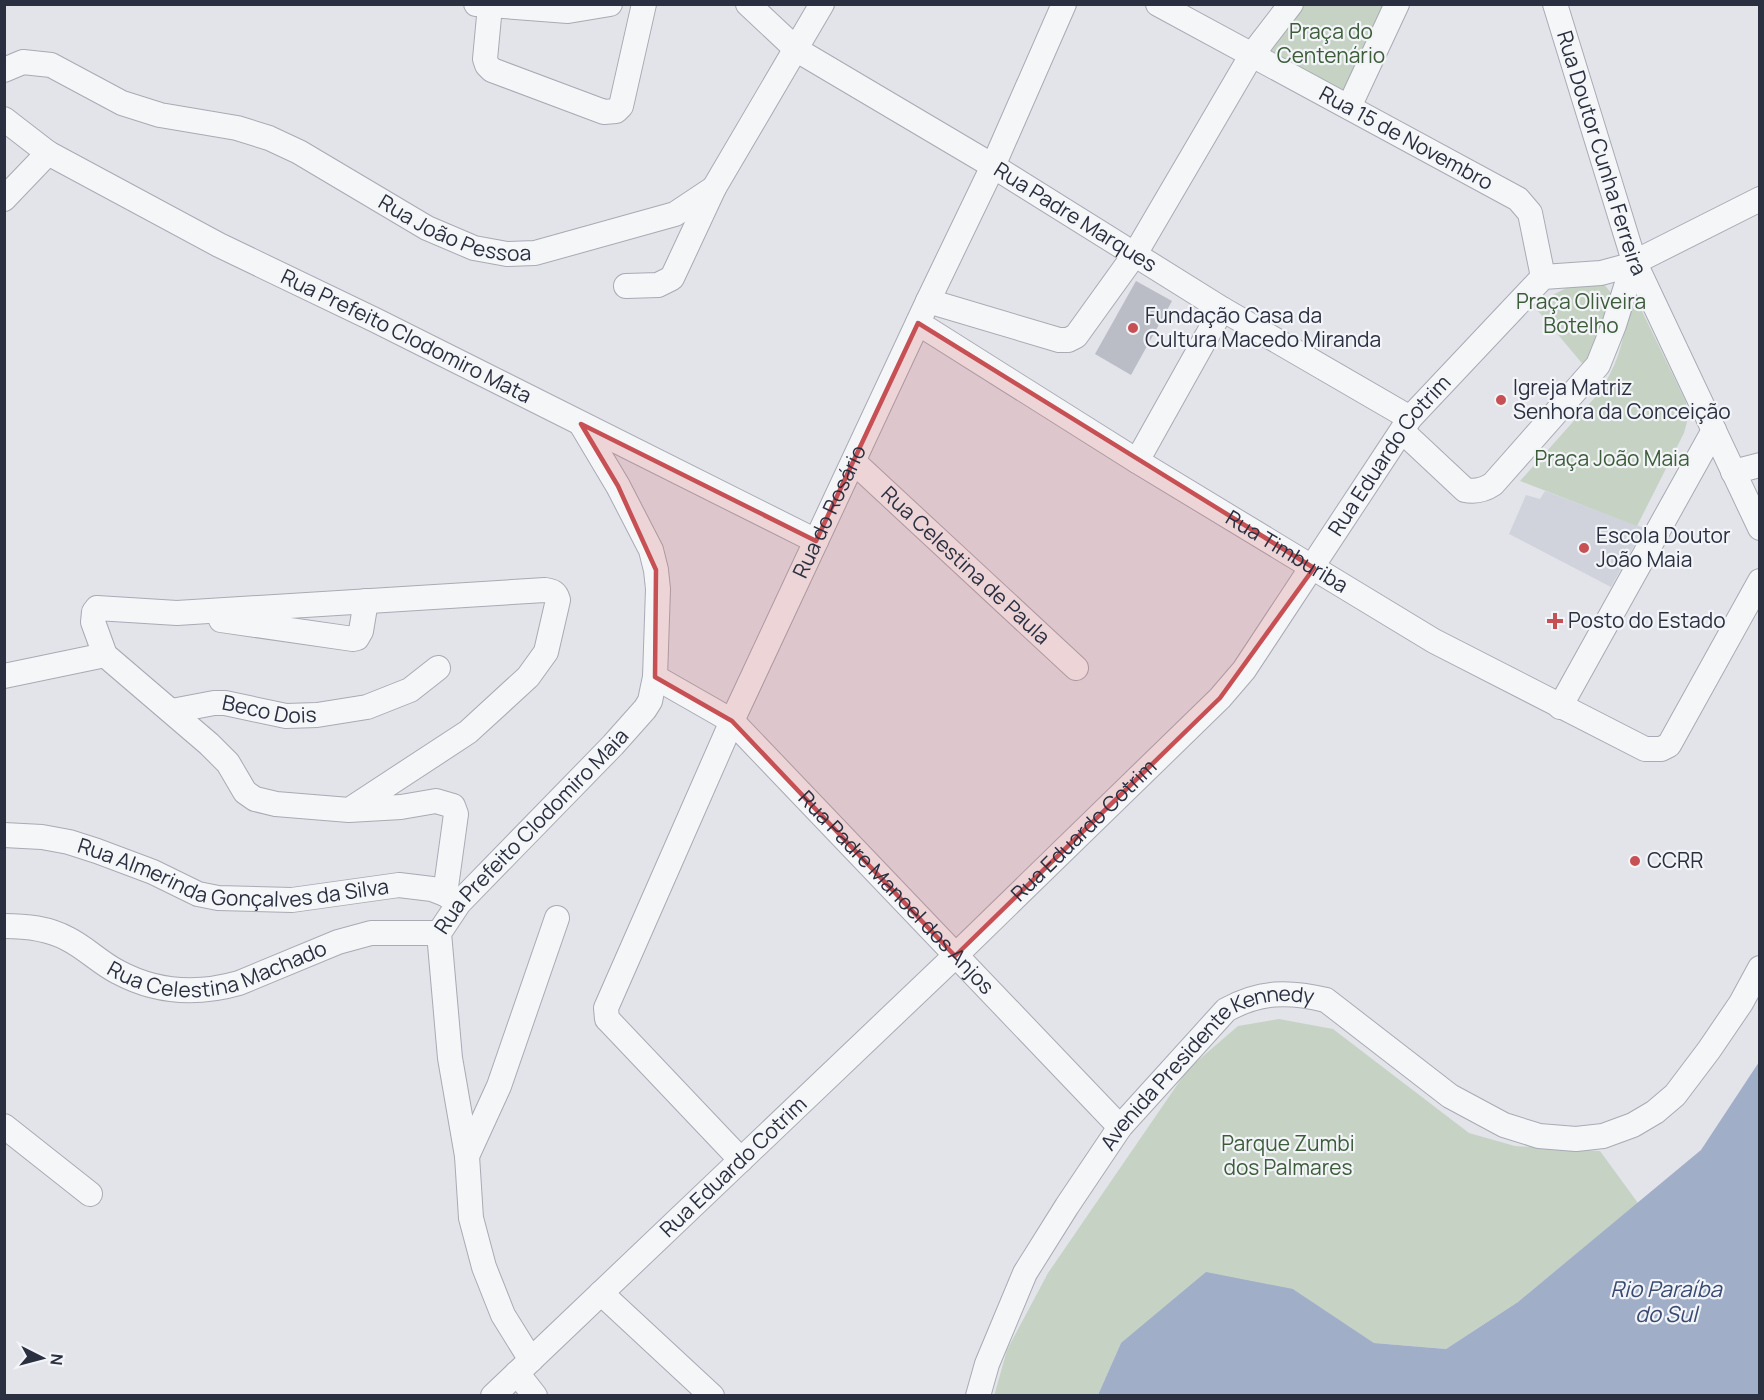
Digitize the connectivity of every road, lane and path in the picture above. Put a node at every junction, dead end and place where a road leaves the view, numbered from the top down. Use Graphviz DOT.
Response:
graph roads {
  1 [pos="610,4"];
  2 [pos="644,4"];
  3 [pos="748,4"];
  4 [pos="822,4"];
  5 [pos="1064,4"];
  6 [pos="1158,4"];
  7 [pos="1292,4"];
  8 [pos="1397,4"];
  9 [pos="1555,4"];
  10 [pos="483,5"];
  11 [pos="797,50"];
  12 [pos="1251,56"];
  13 [pos="4,70"];
  14 [pos="1349,107"];
  15 [pos="4,119"];
  16 [pos="48,153"];
  17 [pos="993,166"];
  18 [pos="714,188"];
  19 [pos="4,199"];
  20 [pos="1760,199"];
  21 [pos="1135,254"];
  22 [pos="1634,261"];
  23 [pos="1543,277"];
  24 [pos="627,286"];
  25 [pos="928,301"];
  26 [pos="1222,309"];
  27 [pos="918,322"];
  28 [pos="581,424"];
  29 [pos="1406,424"];
  30 [pos="1714,430"];
  31 [pos="1137,461"];
  32 [pos="854,462"];
  33 [pos="1760,465"];
  34 [pos="1733,472"];
  35 [pos="1760,528"];
  36 [pos="816,542"];
  37 [pos="1314,568"];
  38 [pos="1760,581"];
  39 [pos="366,601"];
  40 [pos="177,613"];
  41 [pos="105,656"];
  42 [pos="438,668"];
  43 [pos="1076,668"];
  44 [pos="4,676"];
  45 [pos="655,676"];
  46 [pos="1560,707"];
  47 [pos="172,711"];
  48 [pos="732,721"];
  49 [pos="349,810"];
  50 [pos="4,835"];
  51 [pos="452,898"];
  52 [pos="557,918"];
  53 [pos="4,926"];
  54 [pos="439,933"];
  55 [pos="955,956"];
  56 [pos="1760,968"];
  57 [pos="4,1126"];
  58 [pos="1120,1127"];
  59 [pos="467,1156"];
  60 [pos="741,1160"];
  61 [pos="90,1194"];
  62 [pos="601,1293"];
  63 [pos="524,1366"];
  64 [pos="493,1395"];
  65 [pos="535,1395"];
  66 [pos="712,1395"];
  67 [pos="978,1395"];
  1 -- 10 [label="street"];
  2 -- 10 [label="street"];
  3 -- 11 [label="street, Rua Padre Marques"];
  4 -- 11 [label="street, Rua João Pessoa"];
  5 -- 17 [label="street, Rua do Rosário"];
  6 -- 12 [label="street, Rua 15 de Novembro"];
  7 -- 12 [label="street"];
  8 -- 14 [label="street"];
  9 -- 22 [label="street, Rua Doutor Cunha Ferreira"];
  11 -- 17 [label="street, Rua Padre Marques"];
  11 -- 18 [label="street, Rua João Pessoa"];
  12 -- 14 [label="street, Rua 15 de Novembro"];
  12 -- 21 [label="street"];
  13 -- 18 [label="street, Rua João Pessoa"];
  14 -- 23 [label="street, Rua 15 de Novembro"];
  15 -- 16 [label="street, Rua Prefeito Clodomiro Mata"];
  16 -- 19 [label="street"];
  16 -- 28 [label="street, Rua Prefeito Clodomiro Mata"];
  17 -- 21 [label="street, Rua Padre Marques"];
  17 -- 25 [label="street, Rua do Rosário"];
  18 -- 24 [label="street"];
  20 -- 22 [label="street"];
  21 -- 25 [label="street"];
  21 -- 26 [label="street, Rua Padre Marques"];
  22 -- 23 [label="street"];
  22 -- 29 [label="street, Rua Padre Marques"];
  22 -- 30 [label="street, Rua Doutor Cunha Ferreira"];
  23 -- 29 [label="street, Rua Eduardo Cotrim"];
  25 -- 27 [label="street, Rua do Rosário"];
  26 -- 29 [label="street, Rua Padre Marques"];
  26 -- 31 [label="street"];
  27 -- 31 [label="street, Rua Timburiba"];
  27 -- 32 [label="street, Rua do Rosário"];
  28 -- 36 [label="street, Rua Prefeito Clodomiro Mata"];
  28 -- 45 [label="street, Rua Prefeito Clodomiro Maia"];
  29 -- 37 [label="street, Rua Eduardo Cotrim"];
  30 -- 34 [label="street, Rua Doutor Cunha Ferreira"];
  30 -- 46 [label="street"];
  31 -- 37 [label="street, Rua Timburiba"];
  32 -- 36 [label="street, Rua do Rosário"];
  32 -- 43 [label="street, Rua Celestina de Paula"];
  33 -- 34 [label="street"];
  34 -- 35 [label="street, Rua Doutor Cunha Ferreira"];
  36 -- 48 [label="street, Rua do Rosário"];
  37 -- 46 [label="street, Rua Timburiba"];
  37 -- 55 [label="street, Rua Eduardo Cotrim"];
  38 -- 46 [label="street, Rua Timburiba"];
  39 -- 40 [label="street"];
  39 -- 40 [label="street"];
  39 -- 49 [label="street"];
  40 -- 41 [label="street"];
  41 -- 44 [label="street"];
  41 -- 47 [label="street"];
  42 -- 47 [label="street, Beco Dois"];
  45 -- 48 [label="street, Rua Padre Manoel dos Anjos"];
  45 -- 51 [label="street, Rua Prefeito Clodomiro Maia"];
  47 -- 49 [label="street"];
  48 -- 55 [label="street, Rua Padre Manoel dos Anjos"];
  48 -- 60 [label="street, Rua do Rosário"];
  49 -- 51 [label="street"];
  50 -- 51 [label="street, Rua Almerinda Gonçalves da Silva"];
  51 -- 54 [label="street, Rua Prefeito Clodomiro Maia"];
  52 -- 59 [label="street"];
  53 -- 54 [label="street, Rua Celestina Machado"];
  54 -- 59 [label="street, Rua Prefeito Clodomiro Maia"];
  55 -- 58 [label="street, Rua Padre Manoel dos Anjos"];
  55 -- 60 [label="street, Rua Eduardo Cotrim"];
  56 -- 58 [label="street, Avenida Presidente Kennedy"];
  57 -- 61 [label="street"];
  58 -- 67 [label="street, Avenida Presidente Kennedy"];
  59 -- 63 [label="street, Rua Prefeito Clodomiro Maia"];
  60 -- 62 [label="street, Rua Eduardo Cotrim"];
  62 -- 63 [label="street, Rua Eduardo Cotrim"];
  62 -- 66 [label="street"];
  63 -- 64 [label="street, Rua Eduardo Cotrim"];
  63 -- 65 [label="street, Rua Prefeito Clodomiro Maia"];
}
